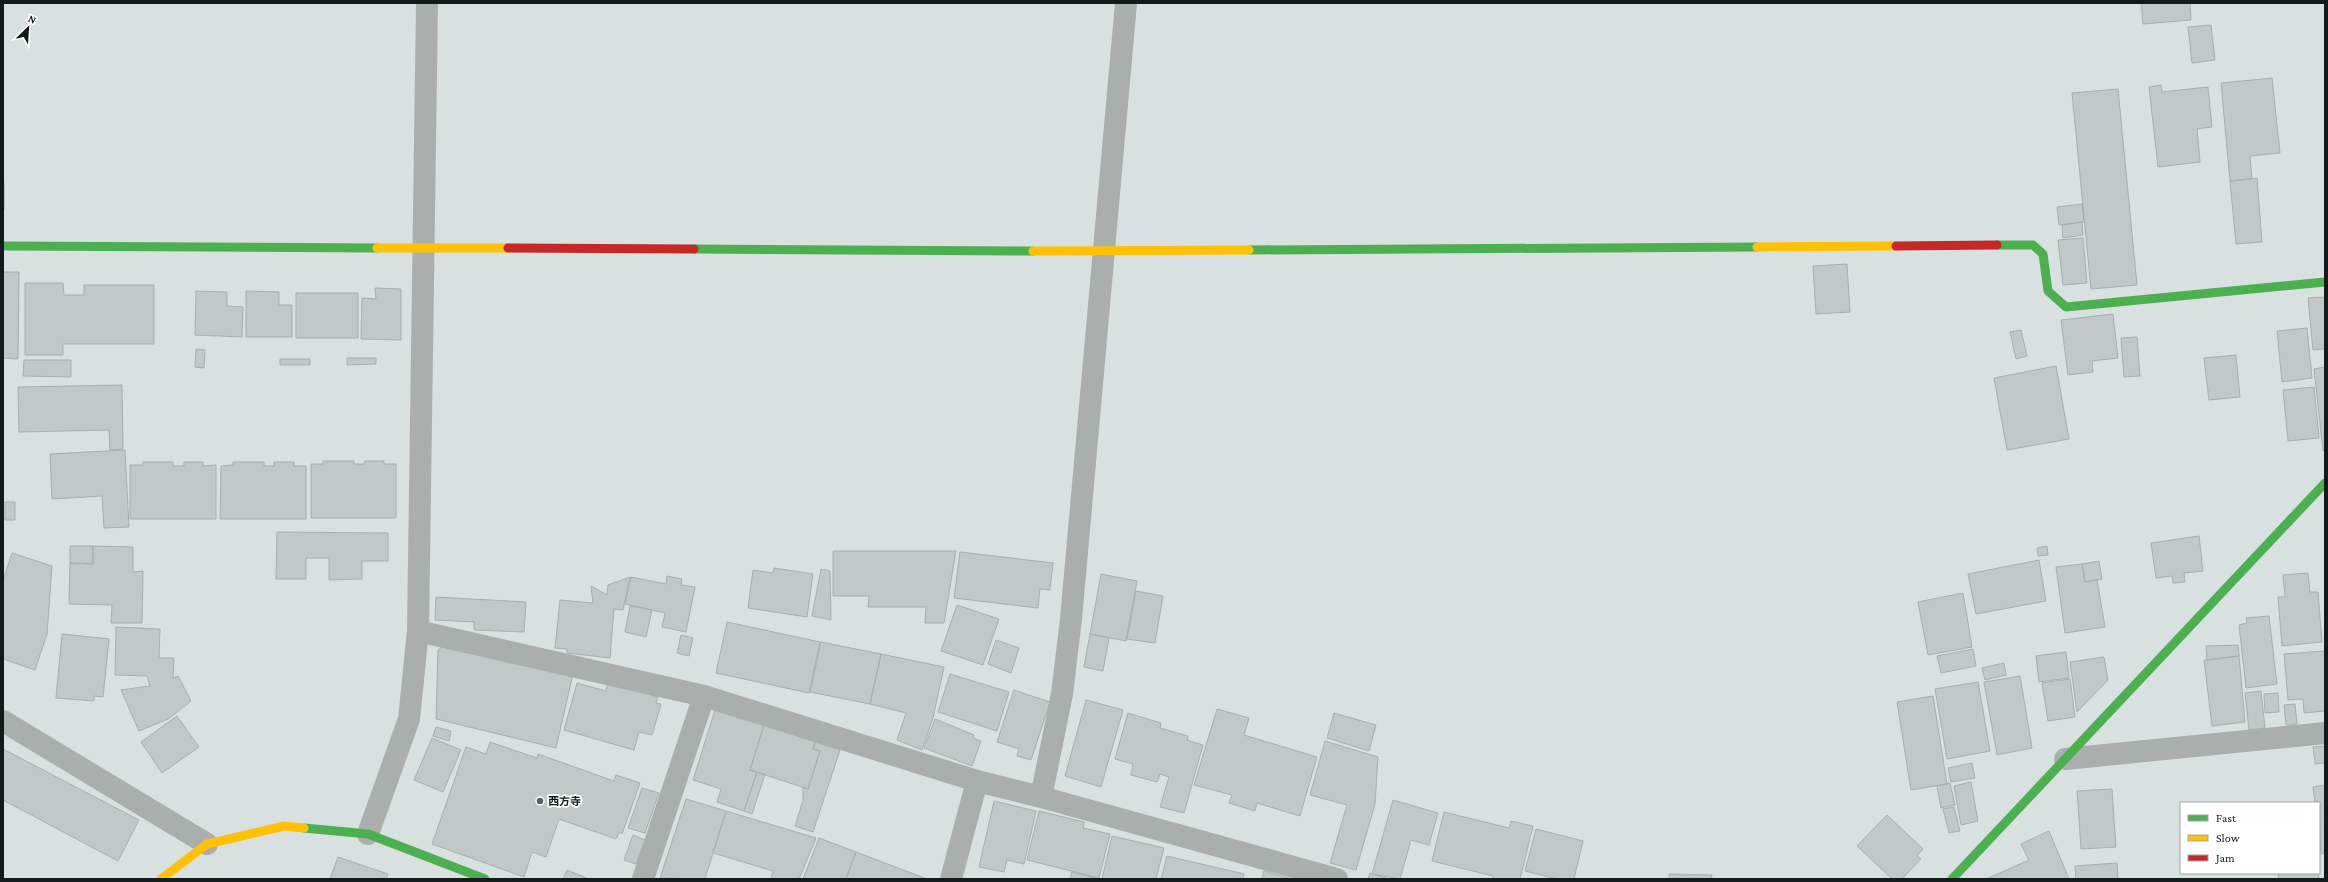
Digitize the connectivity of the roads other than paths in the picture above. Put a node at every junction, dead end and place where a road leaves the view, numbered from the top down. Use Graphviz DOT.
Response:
graph roads {
  1 [pos="427,3"];
  2 [pos="1126,3"];
  3 [pos="3,246"];
  4 [pos="424,247"];
  5 [pos="1104,251"];
  6 [pos="2325,282"];
  7 [pos="2325,484"];
  8 [pos="418,631"];
  9 [pos="704,696"];
  10 [pos="3,721"];
  11 [pos="2325,733"];
  12 [pos="2065,759"];
  13 [pos="977,781"];
  14 [pos="1041,797"];
  15 [pos="368,834"];
  16 [pos="208,844"];
  17 [pos="161,879"];
  18 [pos="485,879"];
  19 [pos="644,879"];
  20 [pos="951,879"];
  21 [pos="1338,879"];
  22 [pos="1952,879"];
  1 -- 4 [label="street"];
  2 -- 5 [label="street"];
  3 -- 4 [label="street"];
  4 -- 5 [label="street"];
  4 -- 8 [label="street"];
  5 -- 6 [label="street"];
  5 -- 14 [label="street"];
  7 -- 12 [label="street"];
  8 -- 9 [label="street"];
  8 -- 15 [label="street"];
  9 -- 13 [label="street"];
  9 -- 19 [label="street"];
  10 -- 16 [label="street"];
  11 -- 12 [label="street"];
  12 -- 22 [label="street"];
  13 -- 14 [label="street"];
  13 -- 20 [label="street"];
  14 -- 21 [label="street"];
  15 -- 16 [label="street"];
  15 -- 18 [label="street"];
  16 -- 17 [label="street"];
}
